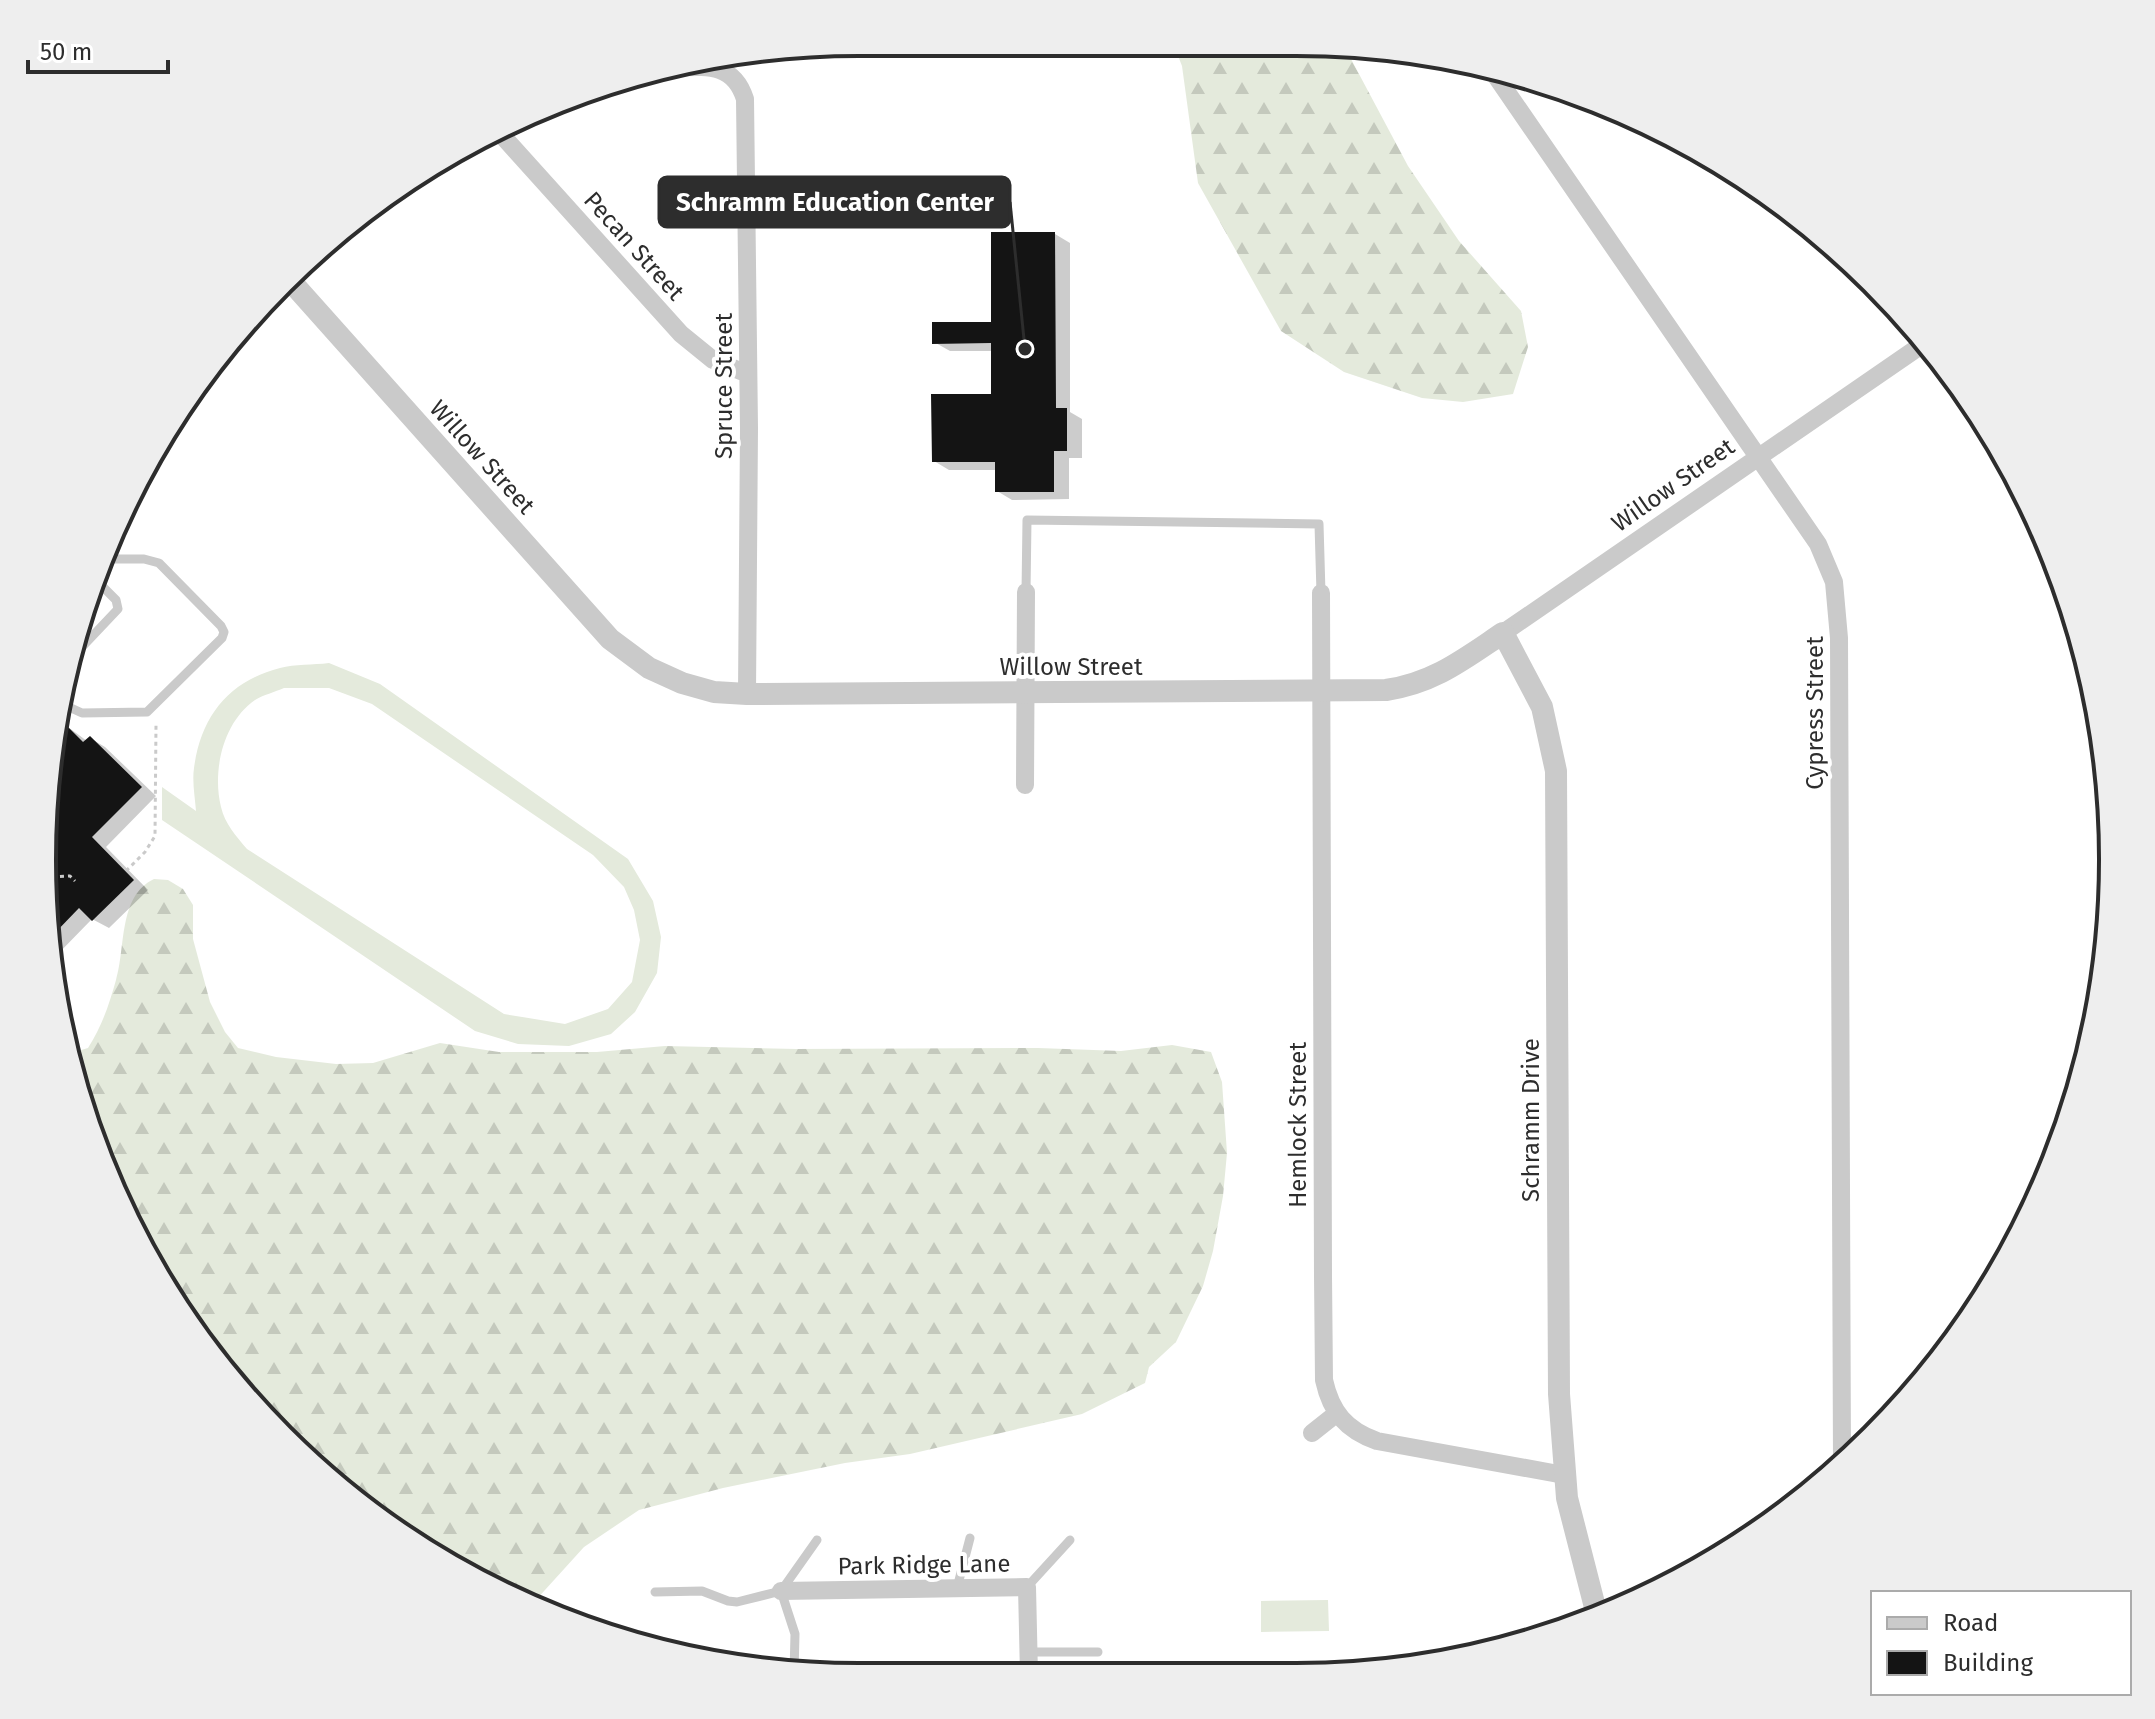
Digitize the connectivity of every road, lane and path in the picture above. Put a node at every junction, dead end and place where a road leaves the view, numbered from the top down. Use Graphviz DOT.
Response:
graph roads {
  1 [pos="714,69"];
  2 [pos="1500,82"];
  3 [pos="505,139"];
  4 [pos="296,287"];
  5 [pos="1916,349"];
  6 [pos="748,374"];
  7 [pos="1758,458"];
  8 [pos="114,559"];
  9 [pos="104,588"];
  10 [pos="1026,592"];
  11 [pos="1321,593"];
  12 [pos="1503,633"];
  13 [pos="86,643"];
  14 [pos="1322,691"];
  15 [pos="747,694"];
  16 [pos="1026,694"];
  17 [pos="70,707"];
  18 [pos="156,725"];
  19 [pos="1025,785"];
  20 [pos="126,871"];
  21 [pos="57,877"];
  22 [pos="75,881"];
  23 [pos="1336,1414"];
  24 [pos="1312,1433"];
  25 [pos="1842,1448"];
  26 [pos="1564,1475"];
  27 [pos="970,1538"];
  28 [pos="817,1540"];
  29 [pos="1070,1540"];
  30 [pos="1027,1587"];
  31 [pos="957,1588"];
  32 [pos="781,1591"];
  33 [pos="655,1592"];
  34 [pos="1594,1605"];
  35 [pos="1028,1652"];
  36 [pos="1098,1652"];
  37 [pos="794,1660"];
  38 [pos="1028,1663"];
  1 -- 6 [label="street, Spruce Street"];
  2 -- 7 [label="street, Cypress Street"];
  3 -- 6 [label="street, Pecan Street"];
  4 -- 15 [label="street, Willow Street"];
  5 -- 7 [label="street, Willow Street"];
  6 -- 15 [label="street, Spruce Street"];
  7 -- 12 [label="street, Willow Street"];
  7 -- 25 [label="street, Cypress Street"];
  8 -- 17 [label="lane"];
  9 -- 13 [label="lane"];
  10 -- 11 [label="lane"];
  10 -- 16 [label="street"];
  11 -- 14 [label="street, Hemlock Street"];
  12 -- 14 [label="street, Willow Street"];
  12 -- 26 [label="street, Schramm Drive"];
  14 -- 16 [label="street, Willow Street"];
  14 -- 23 [label="street, Hemlock Street"];
  15 -- 16 [label="street, Willow Street"];
  16 -- 19 [label="street"];
  18 -- 20 [label="path"];
  21 -- 22 [label="path"];
  23 -- 24 [label="street"];
  23 -- 26 [label="street"];
  26 -- 34 [label="street, Schramm Drive"];
  27 -- 31 [label="lane"];
  28 -- 32 [label="lane"];
  29 -- 30 [label="lane"];
  30 -- 31 [label="street, Park Ridge Lane"];
  30 -- 35 [label="street, Park Ridge Lane"];
  31 -- 32 [label="street, Park Ridge Lane"];
  32 -- 33 [label="lane"];
  32 -- 37 [label="lane"];
  35 -- 36 [label="lane"];
  35 -- 38 [label="street, Park Ridge Lane"];
}
